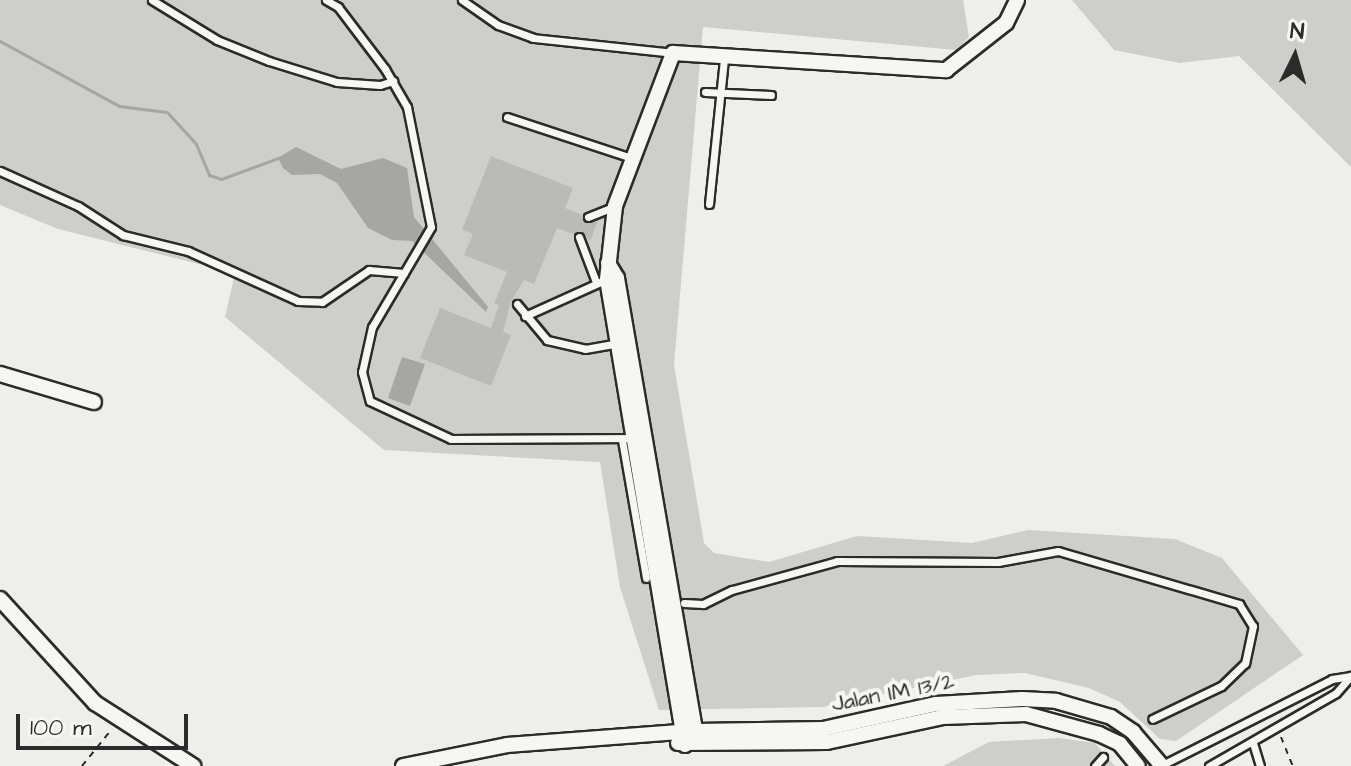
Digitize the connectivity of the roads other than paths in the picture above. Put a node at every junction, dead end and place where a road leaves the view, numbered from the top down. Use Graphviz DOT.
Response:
graph roads {
  1 [pos="152,0"];
  2 [pos="326,0"];
  3 [pos="462,0"];
  4 [pos="1017,0"];
  5 [pos="673,53"];
  6 [pos="724,58"];
  7 [pos="393,81"];
  8 [pos="705,92"];
  9 [pos="722,93"];
  10 [pos="771,95"];
  11 [pos="507,117"];
  12 [pos="632,158"];
  13 [pos="0,171"];
  14 [pos="709,204"];
  15 [pos="615,206"];
  16 [pos="588,217"];
  17 [pos="579,237"];
  18 [pos="404,273"];
  19 [pos="607,280"];
  20 [pos="517,304"];
  21 [pos="525,316"];
  22 [pos="623,343"];
  23 [pos="0,374"];
  24 [pos="94,402"];
  25 [pos="634,410"];
  26 [pos="627,439"];
  27 [pos="649,503"];
  28 [pos="646,578"];
  29 [pos="0,599"];
  30 [pos="684,603"];
  31 [pos="1351,676"];
  32 [pos="1152,719"];
  33 [pos="690,738"];
  34 [pos="1253,743"];
  35 [pos="1103,757"];
  36 [pos="193,766"];
  37 [pos="403,766"];
  38 [pos="1095,766"];
  39 [pos="1138,766"];
  40 [pos="1161,766"];
  41 [pos="1209,766"];
  42 [pos="1260,766"];
  1 -- 7 [label="lane"];
  2 -- 7 [label="lane"];
  3 -- 5 [label="lane"];
  4 -- 6 [label="street"];
  5 -- 6 [label="street"];
  5 -- 12 [label="street"];
  6 -- 9 [label="lane"];
  7 -- 18 [label="lane"];
  8 -- 9 [label="lane"];
  9 -- 10 [label="lane"];
  9 -- 14 [label="lane"];
  11 -- 12 [label="lane"];
  12 -- 15 [label="street"];
  13 -- 18 [label="lane"];
  15 -- 16 [label="lane"];
  15 -- 19 [label="street"];
  17 -- 19 [label="lane"];
  18 -- 26 [label="lane"];
  19 -- 21 [label="lane"];
  19 -- 22 [label="street"];
  20 -- 21 [label="lane"];
  21 -- 22 [label="lane"];
  22 -- 25 [label="street"];
  23 -- 24 [label="street"];
  25 -- 26 [label="street"];
  25 -- 27 [label="street"];
  26 -- 27 [label="street"];
  26 -- 28 [label="lane"];
  27 -- 33 [label="street"];
  29 -- 36 [label="street"];
  30 -- 32 [label="lane"];
  31 -- 34 [label="lane"];
  31 -- 40 [label="lane"];
  33 -- 37 [label="street, Jalan IM 13/2"];
  33 -- 39 [label="street, Jalan IM 13/2"];
  33 -- 40 [label="street, Jalan IM 13/2"];
  34 -- 41 [label="lane"];
  34 -- 42 [label="lane"];
  35 -- 38 [label="lane"];
}
